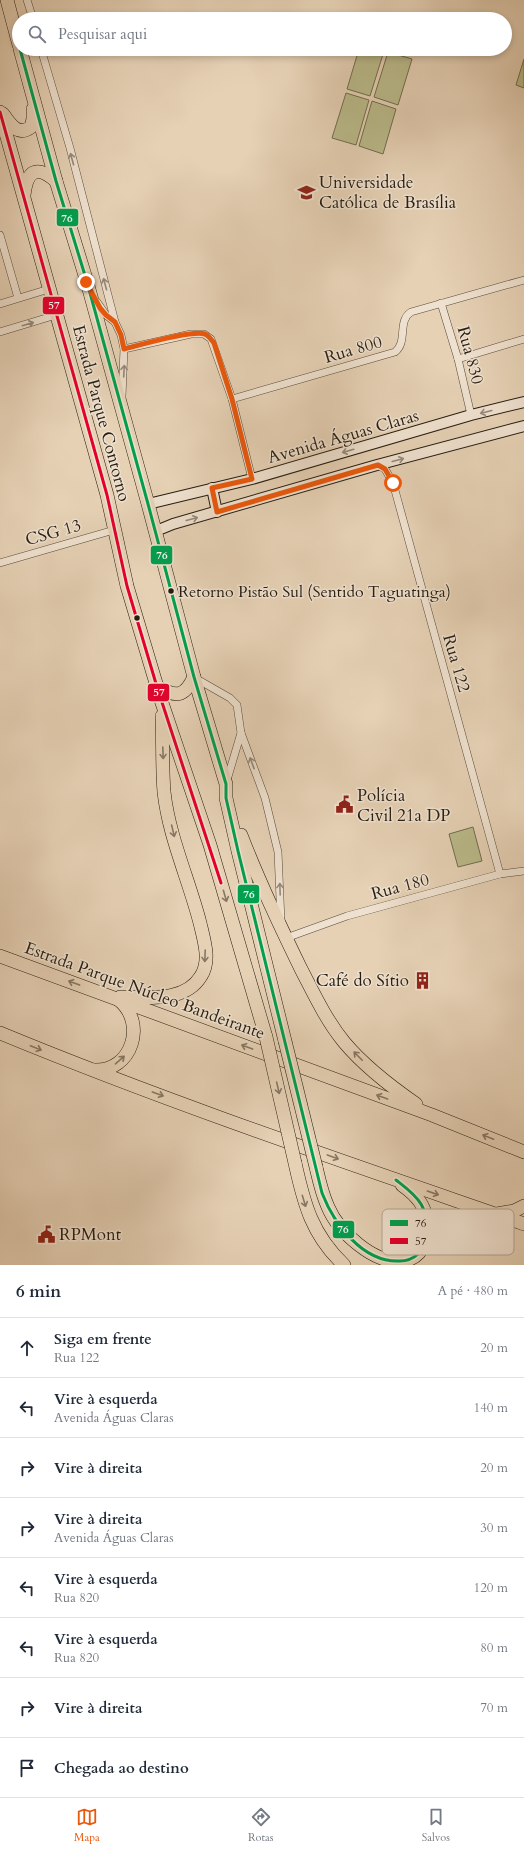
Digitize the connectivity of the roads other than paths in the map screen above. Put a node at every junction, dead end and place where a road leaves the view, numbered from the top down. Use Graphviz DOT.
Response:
graph roads {
  1 [pos="7,0"];
  2 [pos="27,0"];
  3 [pos="31,12"];
  4 [pos="12,18"];
  5 [pos="22,56"];
  6 [pos="43,56"];
  7 [pos="33,98"];
  8 [pos="0,111"];
  9 [pos="56,181"];
  10 [pos="24,198"];
  11 [pos="0,235"];
  12 [pos="524,280"];
  13 [pos="86,282"];
  14 [pos="49,289"];
  15 [pos="18,298"];
  16 [pos="441,303"];
  17 [pos="0,304"];
  18 [pos="56,315"];
  19 [pos="115,322"];
  20 [pos="0,332"];
  21 [pos="524,340"];
  22 [pos="124,349"];
  23 [pos="458,359"];
  24 [pos="232,399"];
  25 [pos="524,402"];
  26 [pos="122,410"];
  27 [pos="471,415"];
  28 [pos="524,426"];
  29 [pos="378,465"];
  30 [pos="252,479"];
  31 [pos="212,488"];
  32 [pos="148,504"];
  33 [pos="217,512"];
  34 [pos="114,530"];
  35 [pos="156,531"];
  36 [pos="0,563"];
  37 [pos="194,678"];
  38 [pos="157,687"];
  39 [pos="161,700"];
  40 [pos="241,733"];
  41 [pos="226,784"];
  42 [pos="226,798"];
  43 [pos="524,871"];
  44 [pos="500,874"];
  45 [pos="283,933"];
  46 [pos="0,956"];
  47 [pos="114,998"];
  48 [pos="0,1033"];
  49 [pos="84,1068"];
  50 [pos="432,1115"];
  51 [pos="524,1152"];
  52 [pos="396,1180"];
  53 [pos="524,1206"];
  54 [pos="422,1209"];
  55 [pos="481,1209"];
  56 [pos="514,1211"];
  57 [pos="514,1220"];
  58 [pos="524,1224"];
  59 [pos="416,1255"];
  60 [pos="344,1265"];
  1 -- 4 [label="highway"];
  2 -- 3 [label="street"];
  5 -- 7 [label="highway, Estrada Parque Contorno"];
  19 -- 6 [label="street, one-way"];
  7 -- 8 [label="highway"];
  7 -- 9 [label="highway, Estrada Parque Contorno"];
  8 -- 10 [label="highway, Estrada Parque Contorno"];
  9 -- 10 [label="highway"];
  9 -- 13 [label="highway, Estrada Parque Contorno"];
  10 -- 14 [label="highway, Estrada Parque Contorno"];
  11 -- 15 [label="street"];
  12 -- 16 [label="street, Rua 800"];
  13 -- 19 [label="street"];
  13 -- 26 [label="highway, Estrada Parque Contorno"];
  14 -- 15 [label="street"];
  14 -- 18 [label="highway, Estrada Parque Contorno"];
  15 -- 17 [label="street"];
  16 -- 23 [label="street, Rua 830"];
  16 -- 24 [label="street, Rua 800"];
  20 -- 18 [label="street, one-way"];
  18 -- 34 [label="highway, Estrada Parque Contorno"];
  19 -- 22 [label="street"];
  21 -- 23 [label="street"];
  22 -- 24 [label="street"];
  26 -- 22 [label="street, one-way"];
  23 -- 27 [label="street, Rua 830"];
  24 -- 30 [label="street"];
  25 -- 27 [label="main road, Avenida Águas Claras, one-way"];
  26 -- 32 [label="highway, Estrada Parque Contorno"];
  27 -- 30 [label="main road, Avenida Águas Claras, one-way"];
  29 -- 28 [label="main road, one-way"];
  29 -- 33 [label="main road"];
  29 -- 44 [label="street, Rua 122"];
  30 -- 31 [label="main road, Avenida Águas Claras"];
  31 -- 32 [label="main road, Avenida Águas Claras"];
  31 -- 33 [label="main road"];
  32 -- 35 [label="highway, Estrada Parque Contorno"];
  35 -- 33 [label="main road, one-way"];
  34 -- 36 [label="street, CSG 13"];
  34 -- 38 [label="highway, Estrada Parque Contorno"];
  35 -- 37 [label="highway, Estrada Parque Contorno"];
  37 -- 38 [label="highway"];
  37 -- 40 [label="street"];
  37 -- 41 [label="highway, Estrada Parque Contorno"];
  38 -- 39 [label="highway, Estrada Parque Contorno"];
  39 -- 47 [label="highway, one-way"];
  39 -- 60 [label="highway, one-way, bridge"];
  40 -- 41 [label="street"];
  45 -- 40 [label="street, one-way"];
  41 -- 42 [label="highway, Estrada Parque Contorno"];
  42 -- 45 [label="highway"];
  42 -- 59 [label="highway, bridge"];
  43 -- 44 [label="street, Rua 180"];
  44 -- 45 [label="street, Rua 180"];
  50 -- 45 [label="highway, one-way"];
  47 -- 46 [label="highway, Estrada Parque Núcleo Bandeirante, one-way"];
  49 -- 47 [label="highway, one-way"];
  50 -- 47 [label="highway, Estrada Parque Núcleo Bandeirante, one-way"];
  48 -- 49 [label="highway, one-way"];
  49 -- 52 [label="highway, one-way"];
  51 -- 50 [label="highway, Estrada Parque Núcleo Bandeirante, one-way"];
  52 -- 54 [label="highway, bridge"];
  52 -- 55 [label="highway, one-way"];
  53 -- 56 [label="highway"];
  57 -- 58 [label="highway"];
}
